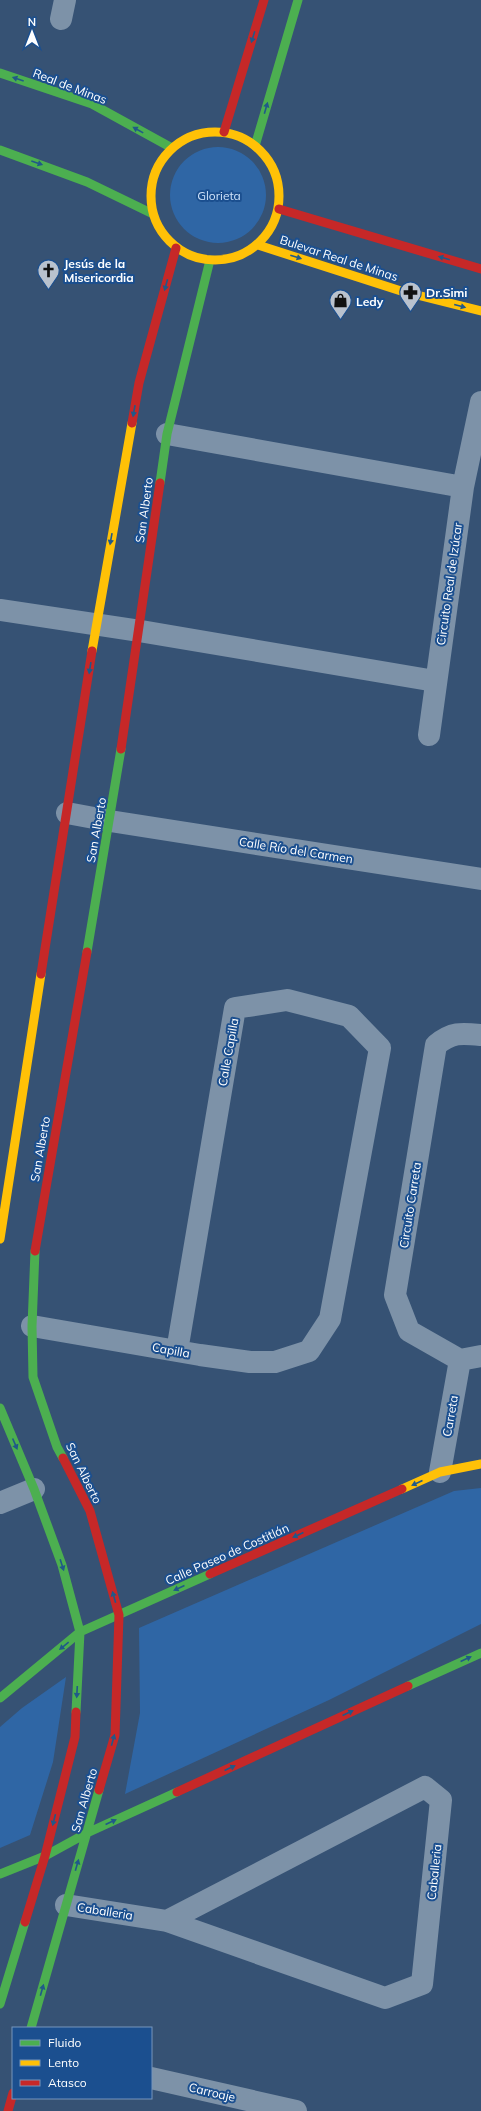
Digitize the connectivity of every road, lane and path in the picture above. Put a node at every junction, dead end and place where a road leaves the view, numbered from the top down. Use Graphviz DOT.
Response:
graph roads {
  1 [pos="264,0"];
  2 [pos="298,0"];
  3 [pos="0,73"];
  4 [pos="224,132"];
  5 [pos="255,146"];
  6 [pos="172,148"];
  7 [pos="0,150"];
  8 [pos="279,209"];
  9 [pos="153,214"];
  10 [pos="258,245"];
  11 [pos="176,248"];
  12 [pos="210,260"];
  13 [pos="481,269"];
  14 [pos="481,311"];
  15 [pos="481,402"];
  16 [pos="167,434"];
  17 [pos="463,487"];
  18 [pos="0,610"];
  19 [pos="96,625"];
  20 [pos="140,631"];
  21 [pos="435,681"];
  22 [pos="429,735"];
  23 [pos="68,813"];
  24 [pos="110,821"];
  25 [pos="481,879"];
  26 [pos="481,1036"];
  27 [pos="0,1239"];
  28 [pos="32,1326"];
  29 [pos="177,1351"];
  30 [pos="309,1351"];
  31 [pos="481,1356"];
  32 [pos="460,1360"];
  33 [pos="0,1408"];
  34 [pos="481,1464"];
  35 [pos="440,1472"];
  36 [pos="34,1489"];
  37 [pos="0,1503"];
  38 [pos="119,1614"];
  39 [pos="80,1632"];
  40 [pos="481,1652"];
  41 [pos="0,1698"];
  42 [pos="87,1833"];
  43 [pos="45,1856"];
  44 [pos="0,1874"];
  45 [pos="66,1905"];
  46 [pos="167,1921"];
  47 [pos="0,2004"];
  48 [pos="32,2027"];
  49 [pos="152,2078"];
  50 [pos="12,2097"];
  51 [pos="8,2111"];
  52 [pos="296,2111"];
  1 -- 4 [label="street, one-way"];
  5 -- 2 [label="street, one-way"];
  6 -- 3 [label="street, Real de Minas, one-way"];
  4 -- 5 [label="street"];
  4 -- 6 [label="street"];
  5 -- 8 [label="street"];
  6 -- 9 [label="street"];
  7 -- 9 [label="street, one-way"];
  8 -- 10 [label="street"];
  13 -- 8 [label="street, one-way"];
  9 -- 11 [label="street"];
  10 -- 12 [label="street"];
  10 -- 14 [label="street, Bulevar Real de Minas, one-way"];
  11 -- 12 [label="street"];
  11 -- 19 [label="street, San Alberto, one-way"];
  12 -- 16 [label="street, San Alberto"];
  15 -- 17 [label="street, Circuito Real de Izúcar"];
  16 -- 17 [label="street"];
  16 -- 20 [label="street, San Alberto"];
  17 -- 21 [label="street, Circuito Real de Izúcar"];
  18 -- 19 [label="street"];
  19 -- 20 [label="street"];
  19 -- 23 [label="street, San Alberto, one-way"];
  20 -- 21 [label="street"];
  20 -- 24 [label="street, San Alberto"];
  21 -- 22 [label="street, Circuito Real de Izúcar"];
  23 -- 24 [label="street, Calle Río del Carmen"];
  23 -- 27 [label="street, San Alberto"];
  24 -- 25 [label="street, Calle Río del Carmen"];
  24 -- 28 [label="street, San Alberto"];
  26 -- 32 [label="street, Circuito Carreta"];
  28 -- 29 [label="street, Capilla"];
  38 -- 28 [label="street, San Alberto, one-way"];
  29 -- 30 [label="street, Capilla"];
  29 -- 30 [label="street, Calle Capilla"];
  31 -- 32 [label="street"];
  32 -- 35 [label="street, Carreta"];
  33 -- 36 [label="street, San Alberto, one-way"];
  34 -- 35 [label="street, Calle Paseo de Costitlán"];
  35 -- 38 [label="street, Calle Paseo de Costitlán, one-way"];
  36 -- 37 [label="street"];
  36 -- 39 [label="street, San Alberto, one-way"];
  38 -- 39 [label="street, Calle Paseo de Costitlán"];
  42 -- 38 [label="street, San Alberto, one-way"];
  39 -- 41 [label="street, Calle Paseo de Costitlán, one-way"];
  39 -- 43 [label="street, San Alberto, one-way"];
  42 -- 40 [label="street, one-way"];
  42 -- 43 [label="street"];
  45 -- 42 [label="street, San Alberto, one-way"];
  43 -- 44 [label="street"];
  43 -- 47 [label="street, San Alberto"];
  45 -- 46 [label="street, Caballeria"];
  48 -- 45 [label="street, San Alberto, one-way"];
  46 -- 46 [label="street, Caballeria"];
  49 -- 52 [label="street, Carroaje"];
  50 -- 51 [label="street"];
}
